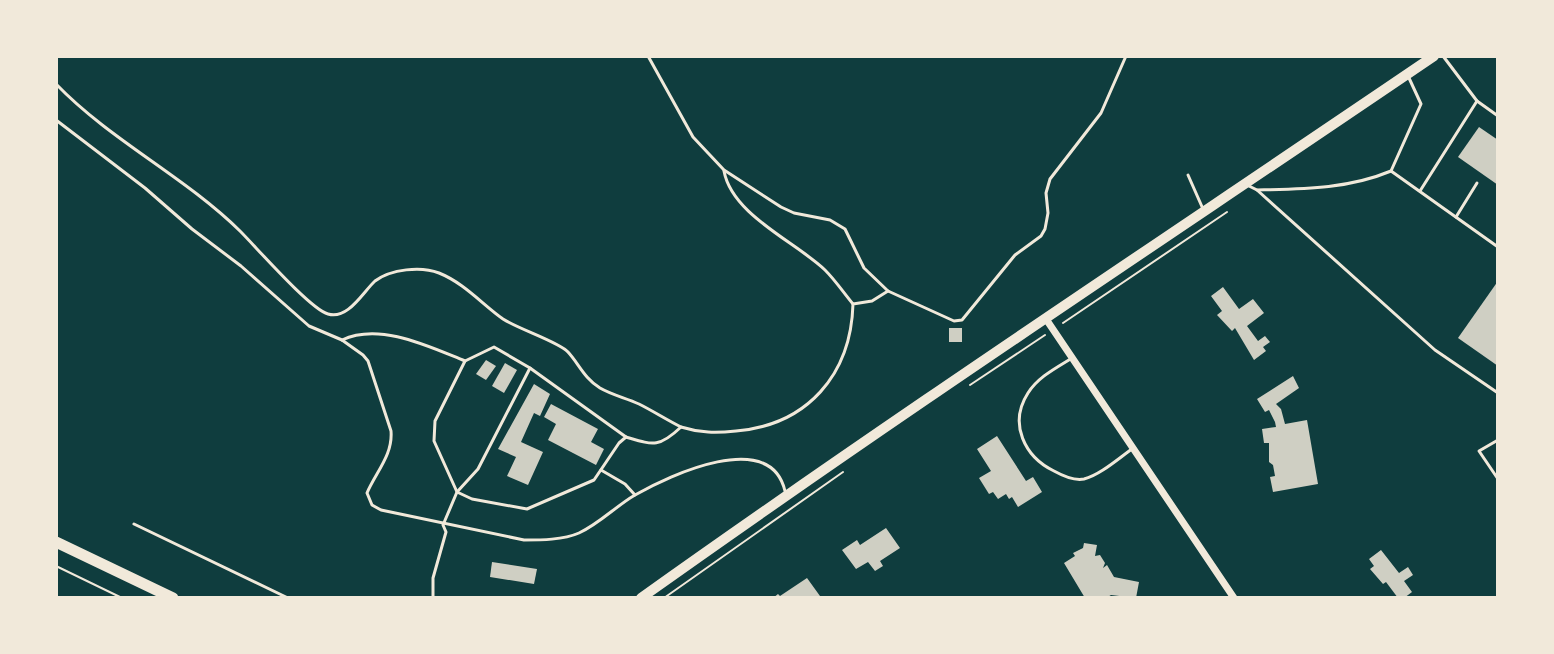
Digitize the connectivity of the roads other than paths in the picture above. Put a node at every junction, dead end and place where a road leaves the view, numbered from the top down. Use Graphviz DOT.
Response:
graph roads {
  1 [pos="648,56"];
  2 [pos="1126,56"];
  3 [pos="1434,56"];
  4 [pos="1443,56"];
  5 [pos="1407,74"];
  6 [pos="56,84"];
  7 [pos="1477,101"];
  8 [pos="1498,116"];
  9 [pos="56,120"];
  10 [pos="724,170"];
  11 [pos="1391,171"];
  12 [pos="1188,175"];
  13 [pos="1477,183"];
  14 [pos="1245,184"];
  15 [pos="1257,190"];
  16 [pos="1420,191"];
  17 [pos="1205,212"];
  18 [pos="1456,217"];
  19 [pos="1498,247"];
  20 [pos="888,291"];
  21 [pos="853,304"];
  22 [pos="1046,319"];
  23 [pos="342,340"];
  24 [pos="1072,358"];
  25 [pos="465,361"];
  26 [pos="530,368"];
  27 [pos="1498,393"];
  28 [pos="681,427"];
  29 [pos="626,437"];
  30 [pos="1498,440"];
  31 [pos="1132,449"];
  32 [pos="601,470"];
  33 [pos="1498,479"];
  34 [pos="457,492"];
  35 [pos="635,495"];
  36 [pos="786,495"];
  37 [pos="134,524"];
  38 [pos="443,525"];
  39 [pos="56,542"];
  40 [pos="134,580"];
  41 [pos="162,598"];
  42 [pos="173,598"];
  43 [pos="288,598"];
  44 [pos="433,598"];
  45 [pos="641,598"];
  46 [pos="1234,598"];
  1 -- 10 [label="lane"];
  2 -- 20 [label="lane"];
  3 -- 5 [label="main road"];
  4 -- 7 [label="lane"];
  5 -- 11 [label="lane"];
  5 -- 14 [label="main road"];
  6 -- 28 [label="lane"];
  7 -- 8 [label="lane"];
  7 -- 16 [label="lane"];
  9 -- 23 [label="lane"];
  10 -- 20 [label="lane"];
  10 -- 21 [label="lane"];
  11 -- 15 [label="lane"];
  11 -- 16 [label="lane"];
  12 -- 17 [label="lane"];
  13 -- 18 [label="lane"];
  14 -- 15 [label="lane"];
  14 -- 17 [label="main road"];
  15 -- 27 [label="lane"];
  16 -- 18 [label="lane"];
  17 -- 22 [label="main road"];
  18 -- 19 [label="lane"];
  20 -- 21 [label="lane"];
  21 -- 28 [label="lane"];
  22 -- 24 [label="street"];
  22 -- 36 [label="main road"];
  23 -- 25 [label="lane"];
  23 -- 38 [label="lane"];
  24 -- 31 [label="street"];
  24 -- 31 [label="lane"];
  25 -- 26 [label="lane"];
  25 -- 34 [label="lane"];
  26 -- 29 [label="lane"];
  26 -- 34 [label="lane"];
  28 -- 29 [label="lane"];
  29 -- 32 [label="lane"];
  30 -- 33 [label="lane"];
  31 -- 46 [label="street"];
  32 -- 34 [label="lane"];
  32 -- 35 [label="lane"];
  34 -- 38 [label="lane"];
  35 -- 36 [label="lane"];
  35 -- 38 [label="lane"];
  36 -- 45 [label="main road"];
  37 -- 43 [label="lane"];
  38 -- 44 [label="lane"];
  39 -- 40 [label="main road"];
  40 -- 41 [label="lane"];
  40 -- 42 [label="main road"];
}
